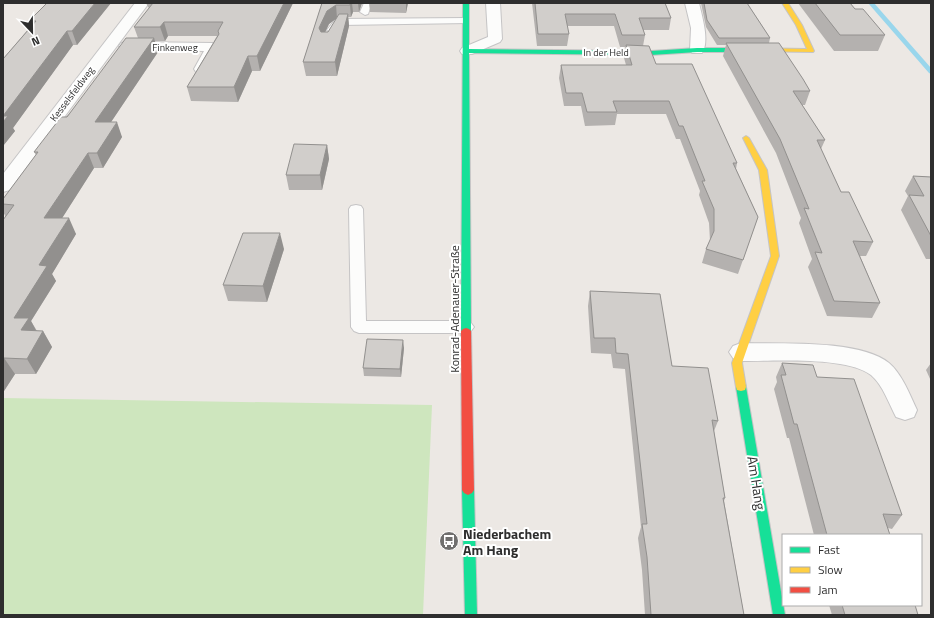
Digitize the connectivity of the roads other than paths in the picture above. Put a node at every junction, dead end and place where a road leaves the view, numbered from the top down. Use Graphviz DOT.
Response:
graph roads {
  1 [pos="142,3"];
  2 [pos="368,3"];
  3 [pos="466,3"];
  4 [pos="493,3"];
  5 [pos="692,3"];
  6 [pos="785,3"];
  7 [pos="365,12"];
  8 [pos="466,20"];
  9 [pos="327,42"];
  10 [pos="109,46"];
  11 [pos="697,50"];
  12 [pos="467,51"];
  13 [pos="201,70"];
  14 [pos="746,138"];
  15 [pos="3,186"];
  16 [pos="356,209"];
  17 [pos="466,327"];
  18 [pos="741,352"];
  19 [pos="905,410"];
  20 [pos="471,615"];
  21 [pos="779,615"];
  1 -- 10 [label="street, Kesselsfeldweg"];
  2 -- 7 [label="lane"];
  3 -- 8 [label="street, Konrad-Adenauer-Straße"];
  4 -- 12 [label="street"];
  5 -- 11 [label="street"];
  6 -- 11 [label="street, In der Held"];
  8 -- 9 [label="lane"];
  8 -- 12 [label="street, Konrad-Adenauer-Straße"];
  10 -- 13 [label="street, Finkenweg"];
  10 -- 15 [label="street, Kesselsfeldweg"];
  11 -- 12 [label="street, In der Held"];
  12 -- 17 [label="street, Konrad-Adenauer-Straße"];
  14 -- 18 [label="street, Am Hang"];
  16 -- 17 [label="lane"];
  17 -- 20 [label="street, Konrad-Adenauer-Straße"];
  18 -- 19 [label="street"];
  18 -- 21 [label="street, Am Hang"];
}
